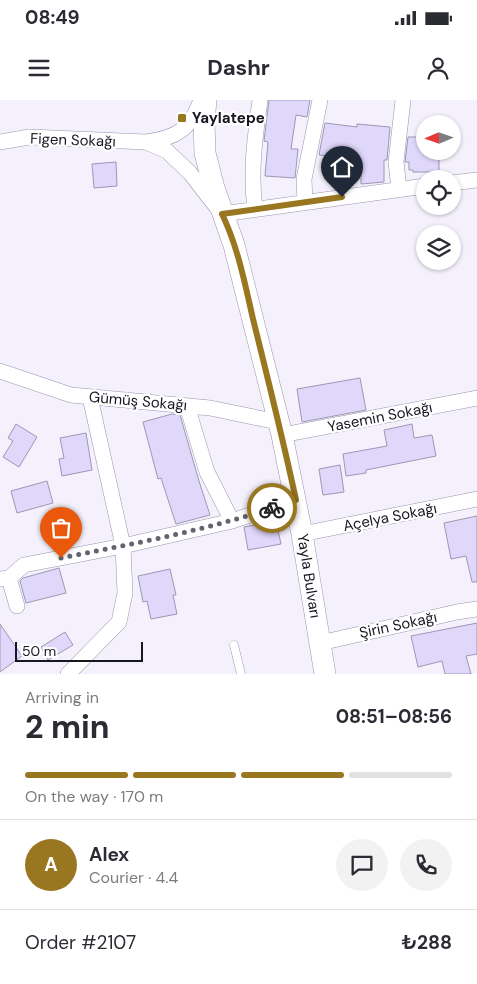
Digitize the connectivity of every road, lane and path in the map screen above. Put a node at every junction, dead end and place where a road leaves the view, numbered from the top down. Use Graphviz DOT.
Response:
graph roads {
  1 [pos="202,100"];
  2 [pos="206,100"];
  3 [pos="260,100"];
  4 [pos="320,100"];
  5 [pos="402,100"];
  6 [pos="0,142"];
  7 [pos="146,142"];
  8 [pos="477,180"];
  9 [pos="461,182"];
  10 [pos="416,187"];
  11 [pos="399,189"];
  12 [pos="305,202"];
  13 [pos="255,209"];
  14 [pos="222,214"];
  15 [pos="0,371"];
  16 [pos="90,397"];
  17 [pos="477,398"];
  18 [pos="187,406"];
  19 [pos="280,428"];
  20 [pos="477,499"];
  21 [pos="296,500"];
  22 [pos="232,521"];
  23 [pos="302,534"];
  24 [pos="123,546"];
  25 [pos="4,578"];
  26 [pos="17,606"];
  27 [pos="477,609"];
  28 [pos="320,642"];
  29 [pos="234,645"];
  30 [pos="68,674"];
  31 [pos="240,674"];
  32 [pos="325,674"];
  1 -- 7 [label="street"];
  2 -- 14 [label="main road, Yayla Bulvarı"];
  3 -- 13 [label="street"];
  4 -- 12 [label="street"];
  5 -- 11 [label="street"];
  6 -- 7 [label="street, Figen Sokağı"];
  7 -- 14 [label="street"];
  8 -- 9 [label="street"];
  10 -- 11 [label="street"];
  11 -- 12 [label="street"];
  12 -- 13 [label="street"];
  13 -- 14 [label="street"];
  14 -- 19 [label="main road, Yayla Bulvarı"];
  15 -- 16 [label="street, Gümüş Sokağı"];
  16 -- 18 [label="street, Gümüş Sokağı"];
  16 -- 24 [label="street"];
  17 -- 19 [label="street, Yasemin Sokağı"];
  18 -- 19 [label="street, Gümüş Sokağı"];
  18 -- 22 [label="street"];
  19 -- 21 [label="main road, Yayla Bulvarı"];
  20 -- 23 [label="street, Açelya Sokağı"];
  21 -- 22 [label="street"];
  21 -- 23 [label="main road, Yayla Bulvarı"];
  22 -- 24 [label="street"];
  23 -- 28 [label="main road, Yayla Bulvarı"];
  24 -- 25 [label="street"];
  24 -- 30 [label="street"];
  25 -- 26 [label="street"];
  27 -- 28 [label="street, Şirin Sokağı"];
  28 -- 32 [label="main road, Yayla Bulvarı"];
  29 -- 31 [label="lane"];
}
